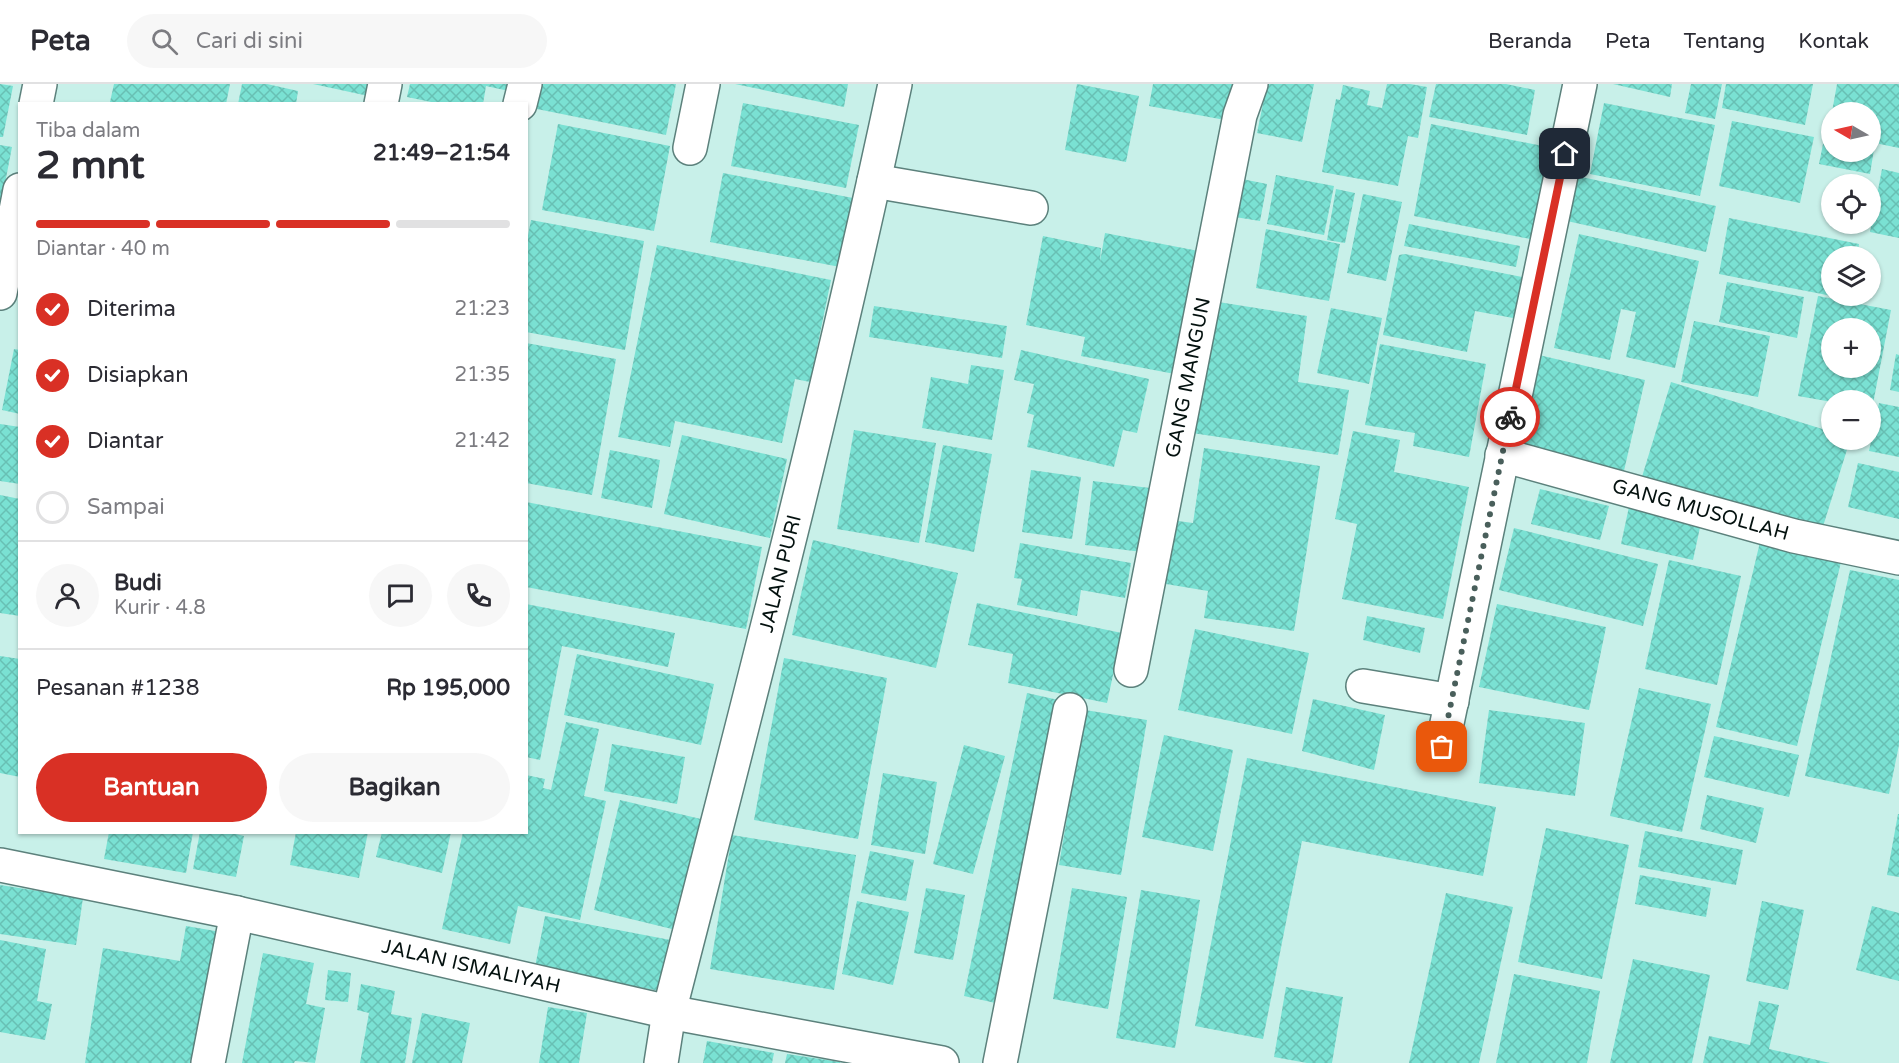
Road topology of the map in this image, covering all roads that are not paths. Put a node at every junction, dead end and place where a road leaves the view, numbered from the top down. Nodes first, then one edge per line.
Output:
1 (40, 84) edge
2 (385, 84) edge
3 (525, 84) edge
4 (703, 84) edge
5 (895, 84) edge
6 (1251, 84) edge
7 (1580, 84) edge
8 (36, 102) edge
9 (381, 102) edge
10 (520, 102) edge
11 (690, 148) dead end
12 (874, 181) junction
13 (18, 200) edge
14 (1031, 207) dead end
15 (0, 293) edge
16 (1502, 455) junction
17 (1899, 558) edge
18 (1131, 670) dead end
19 (1363, 686) dead end
20 (1452, 701) junction
21 (1070, 710) dead end
22 (1442, 747) dead end
23 (0, 865) edge
24 (237, 913) junction
25 (669, 1012) junction
26 (208, 1063) edge
27 (661, 1063) edge
28 (942, 1063) edge
29 (1000, 1063) edge

1 - 8 street
2 - 9 street
3 - 10 street
4 - 11 street
5 - 12 street, JALAN PURI
6 - 18 street, GANG MANGUN
7 - 16 street
12 - 14 street
12 - 25 street, JALAN PURI
13 - 15 street
16 - 17 street, GANG MUSOLLAH
16 - 20 street
19 - 20 street
20 - 22 street
21 - 29 street
23 - 24 street, JALAN ISMALIYAH
24 - 25 street, JALAN ISMALIYAH
24 - 26 street
25 - 27 street, JALAN PURI
25 - 28 street, JALAN ISMALIYAH

